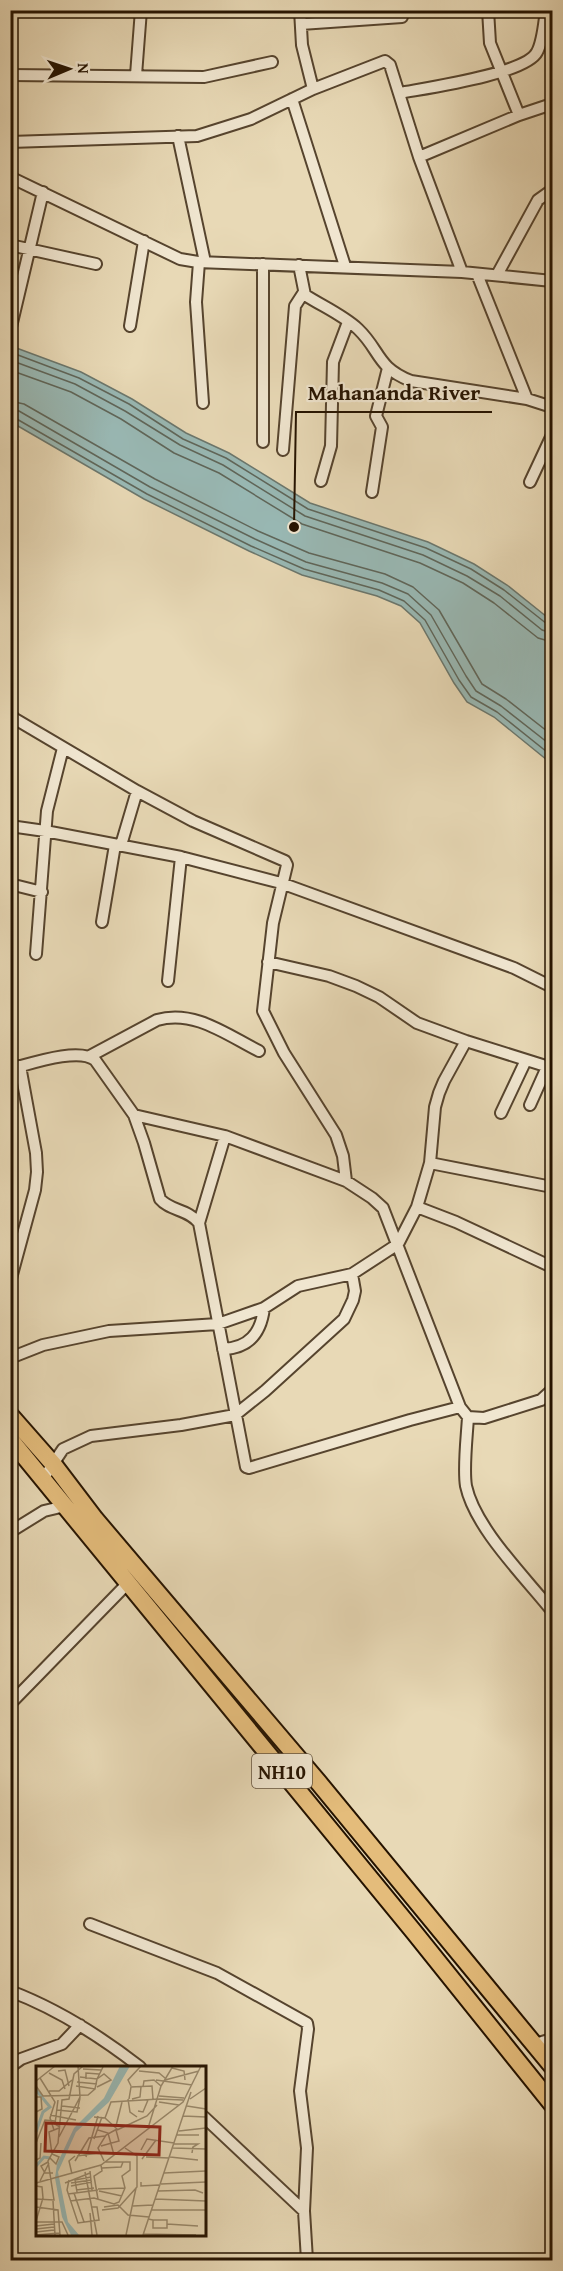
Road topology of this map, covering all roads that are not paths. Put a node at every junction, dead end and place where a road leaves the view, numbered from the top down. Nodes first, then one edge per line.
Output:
1 (141, 10) edge
2 (300, 10) edge
3 (488, 10) edge
4 (546, 10) edge
5 (402, 18) dead end
6 (301, 24) junction
7 (272, 62) dead end
8 (500, 71) junction
9 (10, 75) edge
10 (136, 75) junction
11 (313, 89) junction
12 (400, 93) junction
13 (292, 99) junction
14 (552, 104) edge
15 (519, 115) junction
16 (178, 136) junction
17 (10, 142) edge
18 (419, 157) junction
19 (10, 177) edge
20 (552, 190) edge
21 (43, 192) junction
22 (144, 241) junction
23 (10, 245) edge
24 (28, 249) junction
25 (202, 262) junction
26 (96, 264) dead end
27 (263, 264) junction
28 (299, 265) junction
29 (345, 266) junction
30 (462, 272) junction
31 (477, 274) junction
32 (497, 275) junction
33 (552, 281) edge
34 (304, 292) junction
35 (348, 322) junction
36 (130, 326) dead end
37 (11, 327) edge
38 (388, 368) junction
39 (527, 399) junction
40 (203, 403) dead end
41 (552, 407) edge
42 (552, 435) edge
43 (263, 442) dead end
44 (284, 450) dead end
45 (321, 481) dead end
46 (530, 482) dead end
47 (372, 492) dead end
48 (12, 717) edge
49 (10, 730) edge
50 (63, 748) junction
51 (137, 790) junction
52 (10, 826) edge
53 (45, 831) junction
54 (118, 845) junction
55 (181, 857) junction
56 (281, 883) junction
57 (10, 884) edge
58 (42, 892) junction
59 (102, 922) dead end
60 (36, 954) dead end
61 (268, 962) junction
62 (168, 981) dead end
63 (552, 987) edge
64 (466, 1041) junction
65 (259, 1051) dead end
66 (90, 1056) junction
67 (526, 1060) junction
68 (15, 1068) edge
69 (550, 1068) edge
70 (530, 1105) dead end
71 (501, 1113) dead end
72 (134, 1115) junction
73 (225, 1136) junction
74 (430, 1163) junction
75 (346, 1181) junction
76 (552, 1187) edge
77 (417, 1206) junction
78 (199, 1223) junction
79 (398, 1244) junction
80 (552, 1267) edge
81 (352, 1274) junction
82 (10, 1282) edge
83 (264, 1308) junction
84 (218, 1324) junction
85 (223, 1349) junction
86 (10, 1359) edge
87 (552, 1390) edge
88 (541, 1401) junction
89 (552, 1403) edge
90 (460, 1407) junction
91 (10, 1415) edge
92 (235, 1415) junction
93 (468, 1417) junction
94 (10, 1439) edge
95 (54, 1465) junction
96 (43, 1479) junction
97 (65, 1506) junction
98 (10, 1532) edge
99 (128, 1583) junction
100 (552, 1611) edge
101 (10, 1704) edge
102 (90, 1924) dead end
103 (10, 1991) edge
104 (80, 2025) junction
105 (552, 2039) edge
106 (535, 2044) junction
107 (139, 2066) edge
108 (552, 2066) edge
109 (10, 2067) edge
110 (552, 2104) edge
111 (206, 2119) edge
112 (304, 2211) junction
113 (307, 2260) edge

1 - 10 street
2 - 6 street
3 - 8 street
4 - 8 street
5 - 6 street
6 - 11 street
7 - 10 street
8 - 12 street
8 - 15 street
9 - 10 street
11 - 12 street
11 - 13 street
12 - 18 street
13 - 16 street
13 - 29 street
14 - 15 street
15 - 18 street
16 - 17 street
16 - 25 street
18 - 30 street
19 - 21 street
20 - 32 street
21 - 22 street
21 - 24 street
22 - 25 street
22 - 36 street
23 - 24 street
24 - 26 street
24 - 37 street
25 - 27 street
25 - 40 street
27 - 28 street
27 - 43 street
28 - 29 street
28 - 34 street
29 - 30 street
30 - 31 street
31 - 32 street
31 - 39 street
32 - 33 street
34 - 35 street
34 - 44 street
35 - 38 street
35 - 45 street
38 - 39 street
38 - 47 street
39 - 41 street
42 - 46 street
48 - 49 street
48 - 50 street
50 - 51 street
50 - 53 street
51 - 54 street
51 - 56 street
52 - 53 street
53 - 54 street
53 - 58 street
54 - 55 street
54 - 59 street
55 - 56 street
55 - 62 street
56 - 61 street
56 - 63 street
57 - 58 street
58 - 60 street
61 - 64 street
61 - 75 street
64 - 67 street
64 - 74 street
65 - 66 street
66 - 68 street
66 - 72 street
67 - 69 street
67 - 71 street
68 - 82 street
69 - 70 street
72 - 73 street
72 - 78 street
73 - 75 street
73 - 78 street
74 - 76 street
74 - 77 street
75 - 79 street
77 - 79 street
77 - 80 street
78 - 84 street
79 - 81 street
79 - 90 street
81 - 83 street
81 - 92 street
83 - 84 street
83 - 85 street
84 - 85 street
84 - 86 street
85 - 92 street
87 - 88 street
88 - 89 street
88 - 93 street
90 - 92 street
90 - 93 street
91 - 95 highway
92 - 95 street
93 - 100 street
94 - 96 highway, NH10
95 - 96 street
95 - 106 highway
96 - 97 highway, NH10
97 - 98 street
97 - 99 highway, NH10
99 - 101 street
99 - 110 highway, NH10
102 - 112 street
103 - 104 street
104 - 107 street
104 - 109 street
105 - 106 street
106 - 108 highway
111 - 112 street
112 - 113 street

